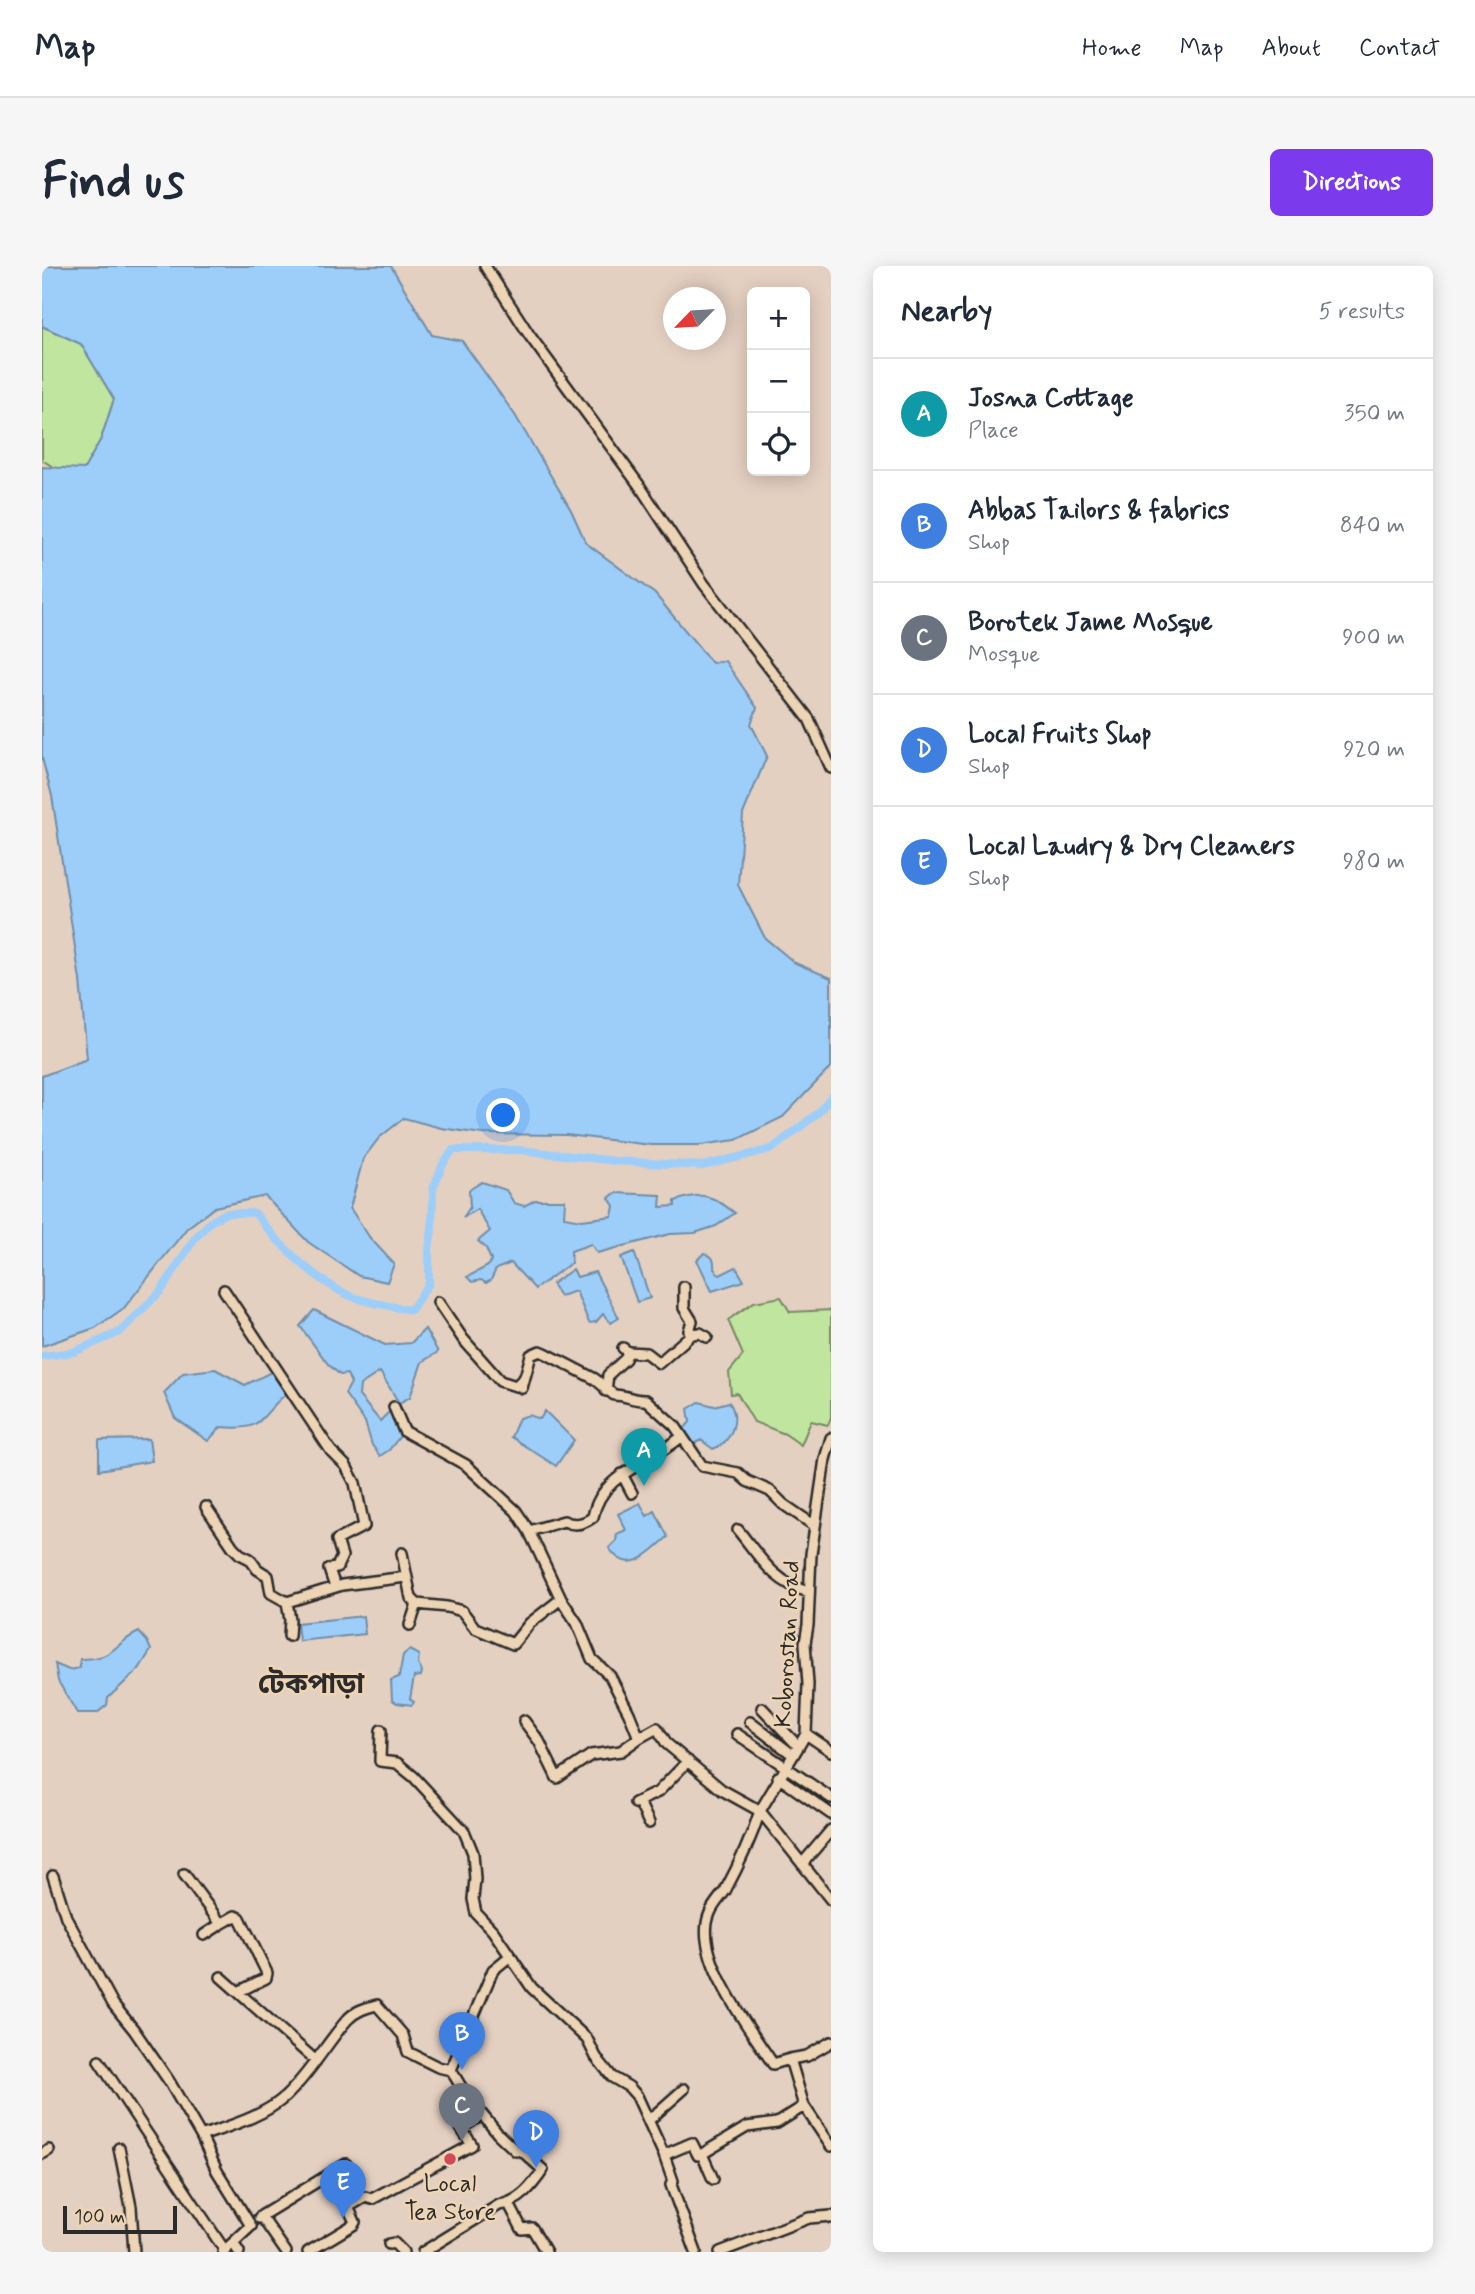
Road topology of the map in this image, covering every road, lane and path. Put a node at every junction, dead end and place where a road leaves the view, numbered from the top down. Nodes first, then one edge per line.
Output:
1 (485, 266) edge
2 (831, 768) edge
3 (684, 1287) dead end
4 (224, 1290) dead end
5 (438, 1302) dead end
6 (692, 1334) junction
7 (707, 1338) dead end
8 (525, 1377) junction
9 (522, 1388) dead end
10 (606, 1391) junction
11 (394, 1407) dead end
12 (682, 1436) junction
13 (831, 1438) edge
14 (828, 1459) edge
15 (622, 1474) junction
16 (632, 1493) dead end
17 (206, 1507) dead end
18 (815, 1526) junction
19 (738, 1530) dead end
20 (529, 1531) junction
21 (402, 1553) dead end
22 (406, 1577) junction
23 (335, 1587) junction
24 (809, 1592) junction
25 (562, 1599) junction
26 (287, 1602) junction
27 (417, 1604) junction
28 (410, 1625) dead end
29 (289, 1636) dead end
30 (762, 1708) dead end
31 (524, 1721) dead end
32 (750, 1722) dead end
33 (381, 1730) dead end
34 (737, 1734) dead end
35 (806, 1734) junction
36 (639, 1738) junction
37 (798, 1746) junction
38 (831, 1751) edge
39 (793, 1755) junction
40 (688, 1761) junction
41 (785, 1766) junction
42 (778, 1777) junction
43 (831, 1798) edge
44 (760, 1811) junction
45 (831, 1814) edge
46 (649, 1823) dead end
47 (831, 1830) edge
48 (802, 1864) junction
49 (184, 1874) dead end
50 (53, 1875) dead end
51 (830, 1896) edge
52 (221, 1924) junction
53 (204, 1935) dead end
54 (509, 1957) junction
55 (221, 1977) dead end
56 (238, 1992) junction
57 (831, 2042) edge
58 (790, 2059) junction
59 (99, 2061) dead end
60 (316, 2061) junction
61 (451, 2070) junction
62 (684, 2089) dead end
63 (804, 2106) junction
64 (482, 2115) junction
65 (649, 2120) junction
66 (201, 2136) junction
67 (831, 2146) edge
68 (119, 2148) dead end
69 (702, 2154) junction
70 (664, 2155) junction
71 (346, 2164) dead end
72 (713, 2179) dead end
73 (509, 2204) junction
74 (261, 2216) junction
75 (831, 2217) edge
76 (251, 2226) junction
77 (233, 2243) junction
78 (389, 2244) dead end
79 (224, 2251) edge
80 (134, 2252) edge
81 (239, 2252) edge
82 (286, 2252) edge
83 (308, 2252) edge
84 (403, 2252) edge
85 (423, 2252) edge
86 (546, 2252) edge
87 (696, 2252) edge
88 (720, 2252) edge

1 - 2 street
3 - 6 street
4 - 23 street
5 - 8 street
6 - 7 street
6 - 10 street
8 - 9 street
8 - 10 street
10 - 12 street
11 - 20 street
12 - 15 street
12 - 18 street
13 - 14 street, Koborostan Road
14 - 18 street, Koborostan Road
15 - 16 street
15 - 20 street
17 - 26 street
18 - 24 street, Koborostan Road
19 - 24 street
20 - 25 street
21 - 22 street
22 - 23 street
22 - 27 street
23 - 26 street
24 - 35 street, Koborostan Road
25 - 27 street
25 - 36 street
26 - 29 street
27 - 28 street
30 - 37 street
31 - 36 street
32 - 39 street
33 - 54 street
34 - 41 street
35 - 37 street, Koborostan Road
35 - 38 street
36 - 40 street
37 - 39 street, Koborostan Road
39 - 41 street, Koborostan Road
40 - 44 street
40 - 46 street
41 - 42 street, Koborostan Road
41 - 43 street
42 - 44 street, Koborostan Road
42 - 45 street
44 - 48 street
44 - 58 street, Koborostan Road
47 - 48 street
48 - 51 street
49 - 52 street
50 - 66 street
52 - 53 street
52 - 56 street
54 - 61 street
54 - 65 street
55 - 56 street
56 - 60 street
57 - 58 street
58 - 63 street
59 - 79 street
60 - 61 street
60 - 66 street
61 - 64 street
62 - 65 street
63 - 67 street
63 - 69 street
64 - 73 street
64 - 83 street
65 - 70 street
66 - 76 street
68 - 80 street
69 - 70 street
69 - 72 street
70 - 87 street
71 - 74 street
73 - 85 street
73 - 86 street
74 - 76 street
74 - 82 street
75 - 88 street
76 - 77 street
77 - 79 street
77 - 81 street
78 - 84 street

